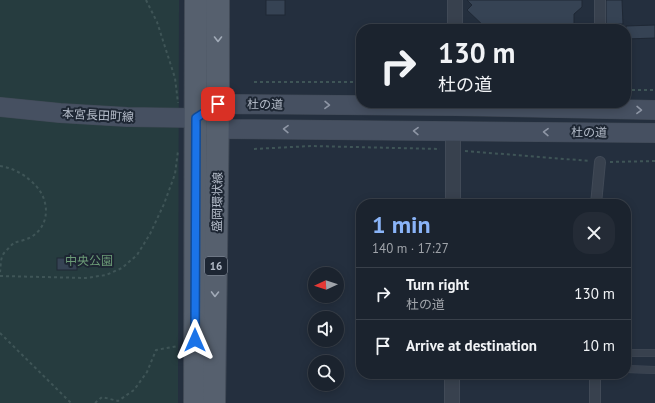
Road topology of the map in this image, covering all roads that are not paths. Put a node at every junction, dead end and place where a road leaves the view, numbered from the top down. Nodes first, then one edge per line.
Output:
1 (196, 0) edge
2 (218, 0) edge
3 (455, 0) edge
4 (600, 0) edge
5 (455, 24) edge
6 (600, 24) edge
7 (218, 104) junction
8 (356, 104) edge
9 (0, 108) edge
10 (588, 108) edge
11 (655, 110) edge
12 (188, 118) junction
13 (217, 128) junction
14 (453, 131) junction
15 (655, 133) edge
16 (600, 162) dead end
17 (453, 199) edge
18 (596, 199) edge
19 (631, 353) edge
20 (655, 353) edge
21 (631, 369) edge
22 (655, 370) edge
23 (452, 379) edge
24 (595, 379) edge
25 (195, 403) edge
26 (214, 403) edge
27 (452, 403) edge
28 (595, 403) edge

1 - 12 main road, 盛岡環状線 / 16
2 -> 7 main road, 盛岡環状線 / 16
3 - 5 street
4 - 6 street
7 -> 8 main road, 杜の道
7 - 12 main road
7 - 13 main road, 盛岡環状線 / 16
9 - 12 main road, 本宮長田町線
10 -> 11 main road, 杜の道
12 - 13 main road, 杜の道
12 - 25 main road, 盛岡環状線 / 16
14 -> 13 main road, 杜の道
13 -> 26 main road, 盛岡環状線 / 16
15 -> 14 main road, 杜の道
14 - 17 street
16 - 18 street
19 - 20 lane
21 - 22 lane
23 - 27 street
24 - 28 street

